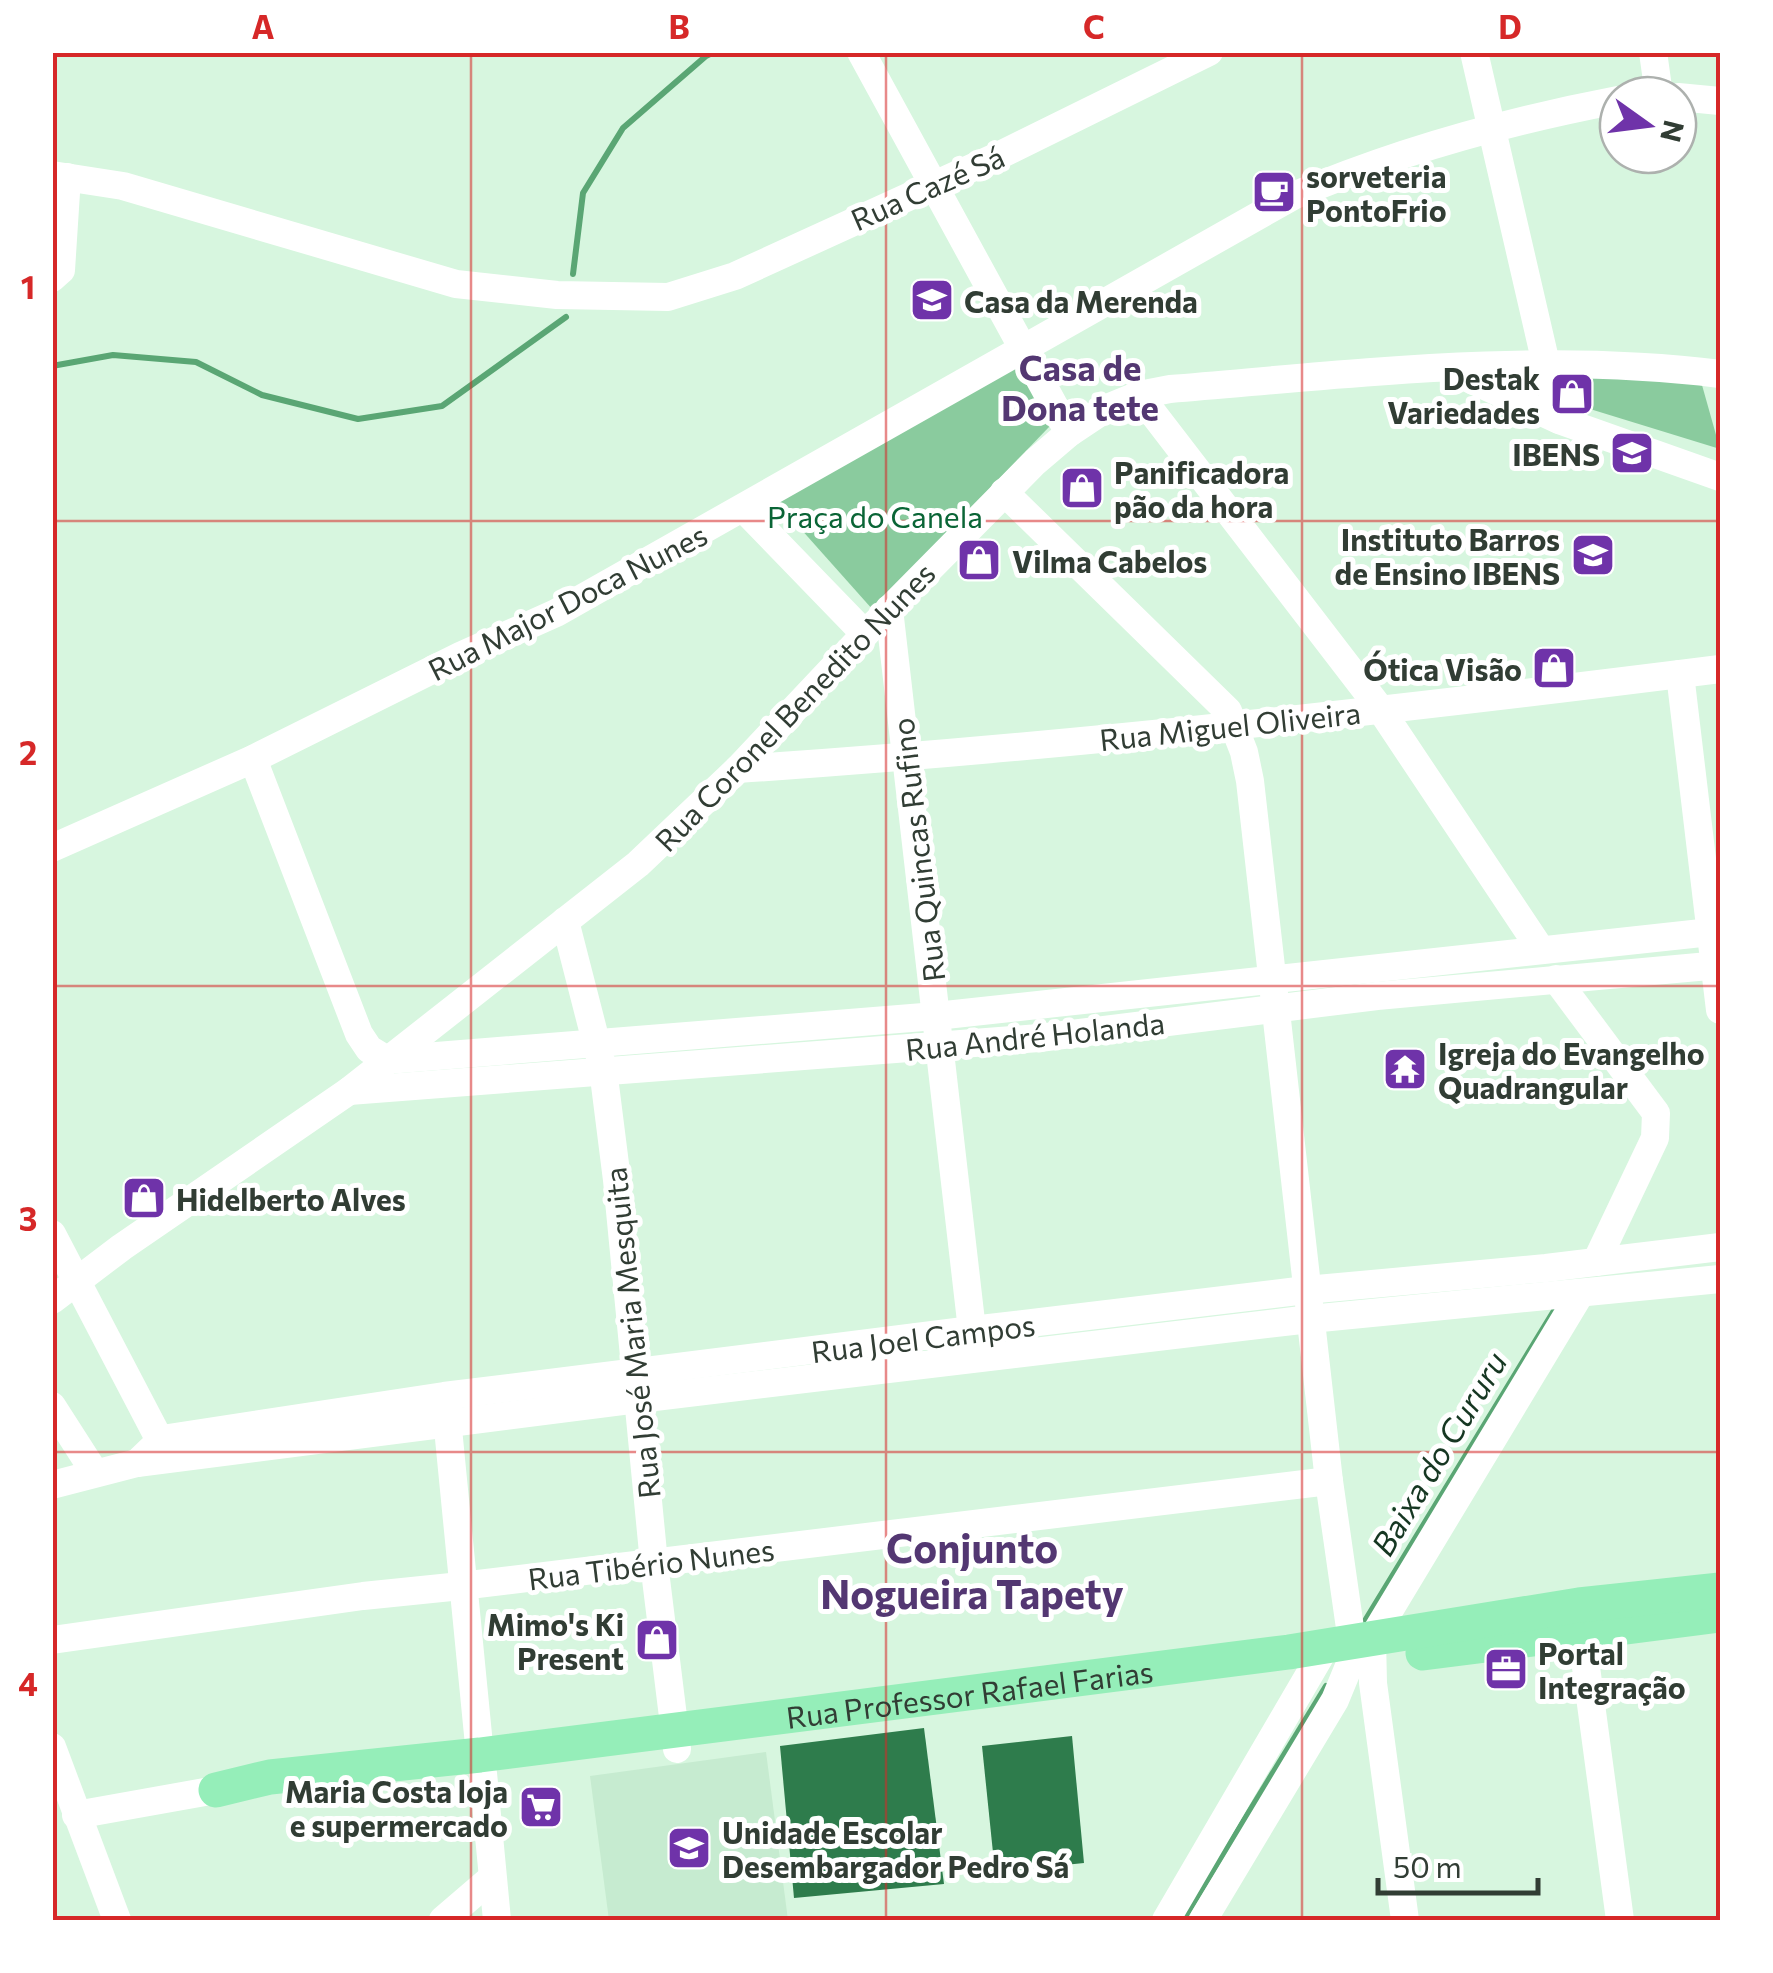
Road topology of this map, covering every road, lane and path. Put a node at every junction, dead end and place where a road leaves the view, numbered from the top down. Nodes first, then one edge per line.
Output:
1 (1208, 52) edge
2 (1474, 52) edge
3 (862, 54) edge
4 (1598, 105) edge
5 (1494, 130) junction
6 (60, 176) edge
7 (934, 184) junction
8 (52, 278) edge
9 (1022, 348) junction
10 (1548, 363) junction
11 (1445, 368) junction
12 (1720, 374) edge
13 (1139, 395) junction
14 (1559, 420) junction
15 (1069, 433) junction
16 (1720, 477) edge
17 (1004, 492) junction
18 (744, 508) junction
19 (890, 609) junction
20 (865, 634) junction
21 (1720, 669) edge
22 (1680, 674) junction
23 (1381, 710) junction
24 (1235, 726) junction
25 (906, 758) junction
26 (253, 759) junction
27 (738, 769) junction
28 (52, 848) edge
29 (565, 921) junction
30 (1715, 932) edge
31 (1541, 950) junction
32 (1718, 965) edge
33 (1556, 978) junction
34 (1272, 995) junction
35 (1720, 1010) edge
36 (936, 1016) junction
37 (940, 1046) junction
38 (601, 1057) junction
39 (387, 1060) junction
40 (349, 1092) junction
41 (52, 1234) edge
42 (1720, 1247) edge
43 (1596, 1262) junction
44 (1546, 1268) junction
45 (1720, 1279) edge
46 (77, 1283) junction
47 (1306, 1290) junction
48 (1580, 1294) junction
49 (1542, 1298) junction
50 (52, 1300) edge
51 (1310, 1319) junction
52 (972, 1330) junction
53 (637, 1386) junction
54 (52, 1406) edge
55 (446, 1410) junction
56 (165, 1449) junction
57 (95, 1473) junction
58 (1329, 1481) junction
59 (52, 1485) edge
60 (654, 1563) junction
61 (461, 1586) junction
62 (1720, 1590) edge
63 (1720, 1616) edge
64 (1580, 1618) junction
65 (52, 1640) edge
66 (1348, 1654) junction
67 (676, 1740) junction
68 (52, 1746) edge
69 (482, 1764) junction
70 (216, 1790) joint
71 (76, 1815) junction
72 (492, 1878) junction
73 (117, 1920) edge
74 (443, 1920) edge
75 (497, 1920) edge
76 (1166, 1920) edge
77 (1203, 1920) edge
78 (1405, 1920) edge
79 (1620, 1920) edge

1 - 7 street, Rua Cazé Sá
2 - 5 street
3 - 7 street
4 - 5 street, Rua Major Doca Nunes
5 - 9 street, Rua Major Doca Nunes
5 - 10 street
6 - 7 street, Rua Cazé Sá
6 - 8 street
7 - 9 street
9 - 15 street
9 - 18 street, Rua Major Doca Nunes
10 - 11 street
10 - 12 street
10 - 14 street
11 - 13 street, Rua Coronel Benedito Nunes
11 - 14 street, Rua Coronel Benedito Nunes
13 - 15 street, Rua Coronel Benedito Nunes
13 - 23 street
14 - 16 street, Rua Coronel Benedito Nunes
15 - 17 street, Rua Coronel Benedito Nunes
17 - 19 street, Rua Coronel Benedito Nunes
17 - 24 street
18 - 20 street
18 - 26 street, Rua Major Doca Nunes
19 - 20 street, Rua Coronel Benedito Nunes
19 - 25 street, Rua Quincas Rufino
20 - 27 street, Rua Coronel Benedito Nunes
21 - 22 street, Rua Miguel Oliveira
22 - 23 street, Rua Miguel Oliveira
22 - 30 street
23 - 24 street, Rua Miguel Oliveira
23 - 31 street
24 - 25 street, Rua Miguel Oliveira
24 - 34 street
25 - 27 street, Rua Miguel Oliveira
25 - 36 street, Rua Quincas Rufino
26 - 28 street, Rua Major Doca Nunes
26 - 39 street
27 - 29 street, Rua Coronel Benedito Nunes
29 - 38 street, Rua José Maria Mesquita
29 - 39 street, Rua Coronel Benedito Nunes
30 - 31 street, Rua André Holanda
30 - 32 street
31 - 34 street, Rua André Holanda
32 - 33 street, Rua André Holanda
32 - 35 street
33 - 34 street, Rua André Holanda
33 - 43 street
34 - 36 street, Rua André Holanda
34 - 37 street, Rua André Holanda
34 - 47 street
36 - 37 street, Rua Quincas Rufino
36 - 38 street, Rua André Holanda
37 - 38 street, Rua André Holanda
37 - 52 street, Rua Quincas Rufino
38 - 39 street, Rua André Holanda
38 - 40 street, Rua André Holanda
38 - 53 street, Rua José Maria Mesquita
39 - 40 street, Rua Coronel Benedito Nunes
40 - 46 street, Rua Coronel Benedito Nunes
41 - 46 street
42 - 43 street, Rua Joel Campos
43 - 44 street, Rua Joel Campos
44 - 47 street, Rua Joel Campos
44 - 49 street
45 - 48 street, Rua Joel Campos
46 - 50 street, Rua Coronel Benedito Nunes
46 - 56 street
47 - 51 street
47 - 52 street, Rua Joel Campos
48 - 49 street, Rua Joel Campos
48 - 66 street
49 - 51 street, Rua Joel Campos
51 - 53 street, Rua Joel Campos
51 - 58 street
52 - 53 street, Rua Joel Campos
53 - 55 street, Rua Joel Campos
53 - 60 street, Rua José Maria Mesquita
54 - 57 street
55 - 56 street, Rua Joel Campos
55 - 61 street
56 - 57 street
57 - 59 street
58 - 60 street, Rua Tibério Nunes
58 - 66 street
60 - 61 street, Rua Tibério Nunes
60 - 67 street, Rua José Maria Mesquita
61 - 65 street, Rua Tibério Nunes
61 - 69 street
62 - 64 main road, Rua Professor Rafael Farias
63 - 64 main road, Rua Professor Rafael Farias
64 - 66 main road, Rua Professor Rafael Farias
64 - 79 street
66 - 67 main road, Rua Professor Rafael Farias
66 - 76 street
66 - 77 street
66 - 78 street
67 - 69 main road, Rua Professor Rafael Farias
68 - 71 street
69 - 70 main road, Rua Professor Rafael Farias
69 - 72 street
70 - 71 street, Rua Professor Rafael Farias
71 - 73 street
72 - 74 street
72 - 75 street

